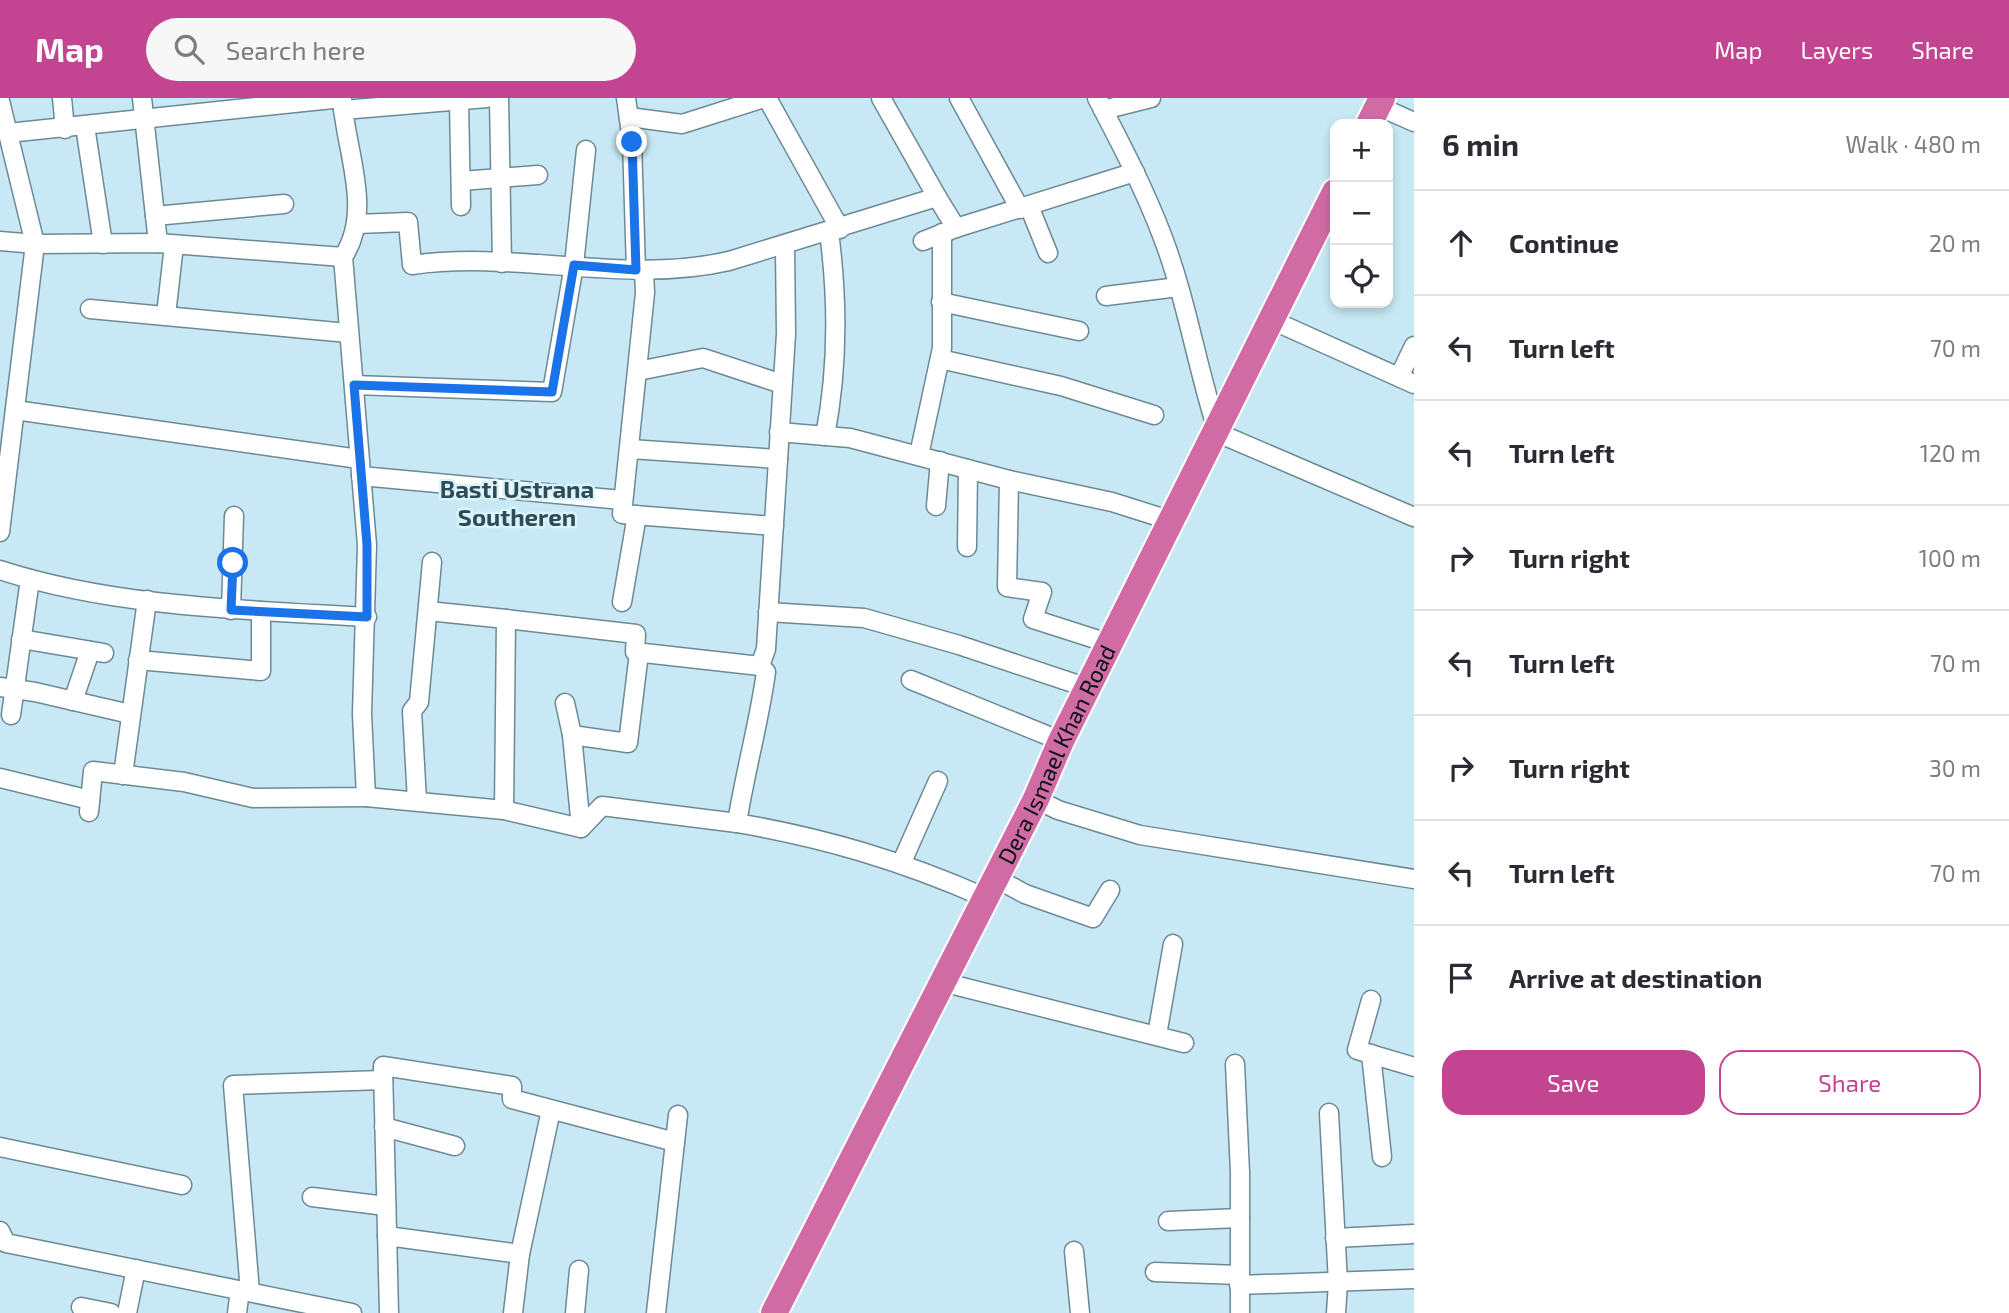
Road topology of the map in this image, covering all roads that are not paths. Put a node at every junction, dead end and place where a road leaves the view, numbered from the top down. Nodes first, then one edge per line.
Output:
1 (62, 98) edge
2 (142, 98) edge
3 (487, 98) edge
4 (499, 98) edge
5 (626, 98) edge
6 (766, 98) edge
7 (881, 98) edge
8 (959, 98) edge
9 (1151, 98) edge
10 (458, 101) junction
11 (0, 102) edge
12 (343, 102) edge
13 (1100, 104) edge
14 (1383, 110) edge
15 (629, 117) junction
16 (144, 119) junction
17 (1414, 122) edge
18 (85, 126) junction
19 (65, 129) junction
20 (8, 133) junction
21 (586, 150) dead end
22 (1135, 172) junction
23 (538, 175) dead end
24 (9, 176) edge
25 (500, 178) junction
26 (461, 181) junction
27 (937, 197) junction
28 (1330, 203) edge
29 (284, 204) dead end
30 (461, 206) dead end
31 (1024, 207) junction
32 (155, 216) junction
33 (357, 224) junction
34 (835, 231) junction
35 (949, 231) junction
36 (1330, 231) edge
37 (0, 241) edge
38 (923, 241) dead end
39 (35, 244) junction
40 (103, 244) junction
41 (166, 244) junction
42 (785, 246) junction
43 (1048, 253) dead end
44 (342, 257) junction
45 (502, 263) junction
46 (574, 265) junction
47 (640, 270) junction
48 (1178, 287) junction
49 (1106, 296) dead end
50 (941, 302) junction
51 (90, 309) dead end
52 (166, 315) junction
53 (1285, 326) junction
54 (1079, 331) dead end
55 (348, 333) junction
56 (1414, 346) edge
57 (940, 359) junction
58 (638, 371) junction
59 (1406, 381) edge
60 (782, 384) junction
61 (354, 385) junction
62 (15, 410) junction
63 (1154, 415) dead end
64 (779, 432) junction
65 (1223, 435) junction
66 (825, 436) junction
67 (630, 449) junction
68 (919, 455) junction
69 (778, 459) junction
70 (940, 461) junction
71 (360, 467) junction
72 (968, 469) junction
73 (1009, 480) junction
74 (622, 500) junction
75 (936, 506) dead end
76 (637, 515) junction
77 (234, 516) dead end
78 (1414, 517) edge
79 (1172, 521) junction
80 (774, 526) junction
81 (0, 532) edge
82 (967, 547) dead end
83 (432, 562) dead end
84 (0, 570) edge
85 (30, 579) junction
86 (147, 600) junction
87 (622, 602) dead end
88 (231, 610) junction
89 (261, 611) junction
90 (428, 611) junction
91 (768, 612) junction
92 (367, 617) junction
93 (506, 619) junction
94 (21, 639) junction
95 (1111, 644) junction
96 (639, 653) junction
97 (138, 660) junction
98 (760, 666) junction
99 (911, 680) dead end
100 (7, 688) edge
101 (1088, 688) junction
102 (73, 701) junction
103 (565, 703) dead end
104 (130, 714) junction
105 (11, 715) dead end
106 (572, 736) junction
107 (1061, 741) junction
108 (123, 775) junction
109 (0, 778) edge
110 (938, 780) dead end
111 (366, 797) junction
112 (417, 801) junction
113 (1042, 802) junction
114 (504, 810) junction
115 (737, 823) junction
116 (581, 828) junction
117 (901, 864) junction
118 (1414, 879) edge
119 (994, 890) junction
120 (1110, 890) dead end
121 (1173, 944) dead end
122 (954, 985) junction
123 (1371, 1000) dead end
124 (1157, 1034) junction
125 (1184, 1043) dead end
126 (1371, 1054) junction
127 (1235, 1064) dead end
128 (1414, 1067) edge
129 (383, 1068) junction
130 (551, 1110) junction
131 (1329, 1113) dead end
132 (678, 1115) dead end
133 (384, 1127) junction
134 (675, 1142) junction
135 (456, 1146) dead end
136 (0, 1147) edge
137 (1382, 1157) dead end
138 (183, 1185) dead end
139 (312, 1198) dead end
140 (386, 1206) junction
141 (1240, 1218) junction
142 (1168, 1221) dead end
143 (1414, 1234) edge
144 (0, 1235) edge
145 (387, 1236) junction
146 (1335, 1238) junction
147 (1073, 1251) dead end
148 (520, 1254) junction
149 (135, 1269) junction
150 (579, 1270) dead end
151 (1155, 1272) dead end
152 (1414, 1279) edge
153 (1239, 1280) junction
154 (1338, 1283) junction
155 (245, 1291) junction
156 (81, 1307) dead end
157 (111, 1313) edge
158 (127, 1313) edge
159 (237, 1313) edge
160 (352, 1313) edge
161 (389, 1313) edge
162 (513, 1313) edge
163 (575, 1313) edge
164 (656, 1313) edge
165 (774, 1313) edge
166 (788, 1313) edge
167 (1080, 1313) edge
168 (1240, 1313) edge
169 (1336, 1313) edge

1 - 19 street
2 - 16 street
3 - 10 street
4 - 25 street
5 - 15 street
6 - 15 street
6 - 34 street
7 - 27 street
8 - 31 street
9 - 13 street
10 - 12 street
10 - 26 street
11 - 20 street
12 - 16 street
12 - 33 street
13 - 22 street
14 - 17 street
15 - 47 street
16 - 18 street
16 - 32 street
18 - 19 street
18 - 40 street
19 - 20 street
20 - 24 street
21 - 46 street
22 - 31 street
22 - 48 street
23 - 25 street
24 - 39 street
25 - 26 street
25 - 45 street
26 - 30 street
27 - 34 street
27 - 35 street
28 - 65 highway, Dera Ismael Khan Road
29 - 32 street
31 - 35 street
31 - 43 street
32 - 41 street
33 - 44 street
33 - 45 street
34 - 42 street
34 - 66 street
35 - 38 street
35 - 50 street
36 - 53 highway, Dera Ismael Khan Road
37 - 39 street
39 - 40 street
39 - 62 street
40 - 41 street
41 - 44 street
41 - 52 street
42 - 47 street
42 - 60 street
44 - 55 street
45 - 46 street
46 - 47 street
46 - 61 street
47 - 58 street
48 - 49 street
48 - 65 street
50 - 54 street
50 - 57 street
51 - 52 street
52 - 55 street
53 - 59 street
53 - 65 highway, Dera Ismael Khan Road
55 - 61 street
56 - 59 street
57 - 63 street
57 - 68 street
58 - 60 street
58 - 67 street
60 - 64 street
61 - 71 street
62 - 71 street
62 - 81 street
64 - 66 street
64 - 69 street
65 - 78 street
65 - 79 highway, Dera Ismael Khan Road
65 - 113 highway, Dera Ismael Khan Road
66 - 68 street
67 - 69 street
67 - 74 street
68 - 70 street
69 - 80 street
70 - 72 street
70 - 75 street
71 - 74 street
71 - 92 street
72 - 73 street
72 - 82 street
73 - 79 street
73 - 95 street
74 - 76 street
76 - 80 street
76 - 87 street
77 - 88 street
79 - 95 highway, Dera Ismael Khan Road
80 - 91 street
83 - 90 street
84 - 85 street
85 - 86 street
85 - 94 street
86 - 88 street
86 - 97 street
88 - 89 street
89 - 92 street
89 - 97 street
90 - 93 street
90 - 112 street
91 - 98 street
91 - 101 street
92 - 111 street
93 - 96 street
93 - 114 street
94 - 100 street
94 - 102 street
95 - 101 highway, Dera Ismael Khan Road
96 - 98 street
96 - 106 street
97 - 104 street
98 - 115 street
99 - 107 street
100 - 102 street
100 - 105 street
101 - 107 highway, Dera Ismael Khan Road
102 - 104 street
103 - 106 street
104 - 108 street
106 - 116 street
107 - 113 highway, Dera Ismael Khan Road
108 - 109 street
108 - 111 street
110 - 117 street
111 - 112 street
112 - 114 street
113 - 118 street
113 - 119 highway, Dera Ismael Khan Road
114 - 116 street
115 - 116 street
115 - 117 street
117 - 119 street
119 - 120 street
119 - 122 highway, Dera Ismael Khan Road
119 - 165 highway, Dera Ismael Khan Road
121 - 124 street
122 - 124 street
122 - 166 highway, Dera Ismael Khan Road
123 - 126 street
124 - 125 street
126 - 128 street
126 - 137 street
127 - 141 street
129 - 130 street
129 - 133 street
129 - 155 street
130 - 134 street
130 - 148 street
131 - 146 street
132 - 134 street
133 - 135 street
133 - 140 street
134 - 164 street
136 - 138 street
139 - 140 street
140 - 145 street
141 - 142 street
141 - 153 street
143 - 146 street
144 - 149 street
145 - 148 street
145 - 161 street
146 - 154 street
147 - 167 street
148 - 162 street
149 - 155 street
149 - 158 street
150 - 163 street
151 - 153 street
152 - 154 street
153 - 154 street
153 - 168 street
154 - 169 street
155 - 159 street
155 - 160 street
156 - 157 street

